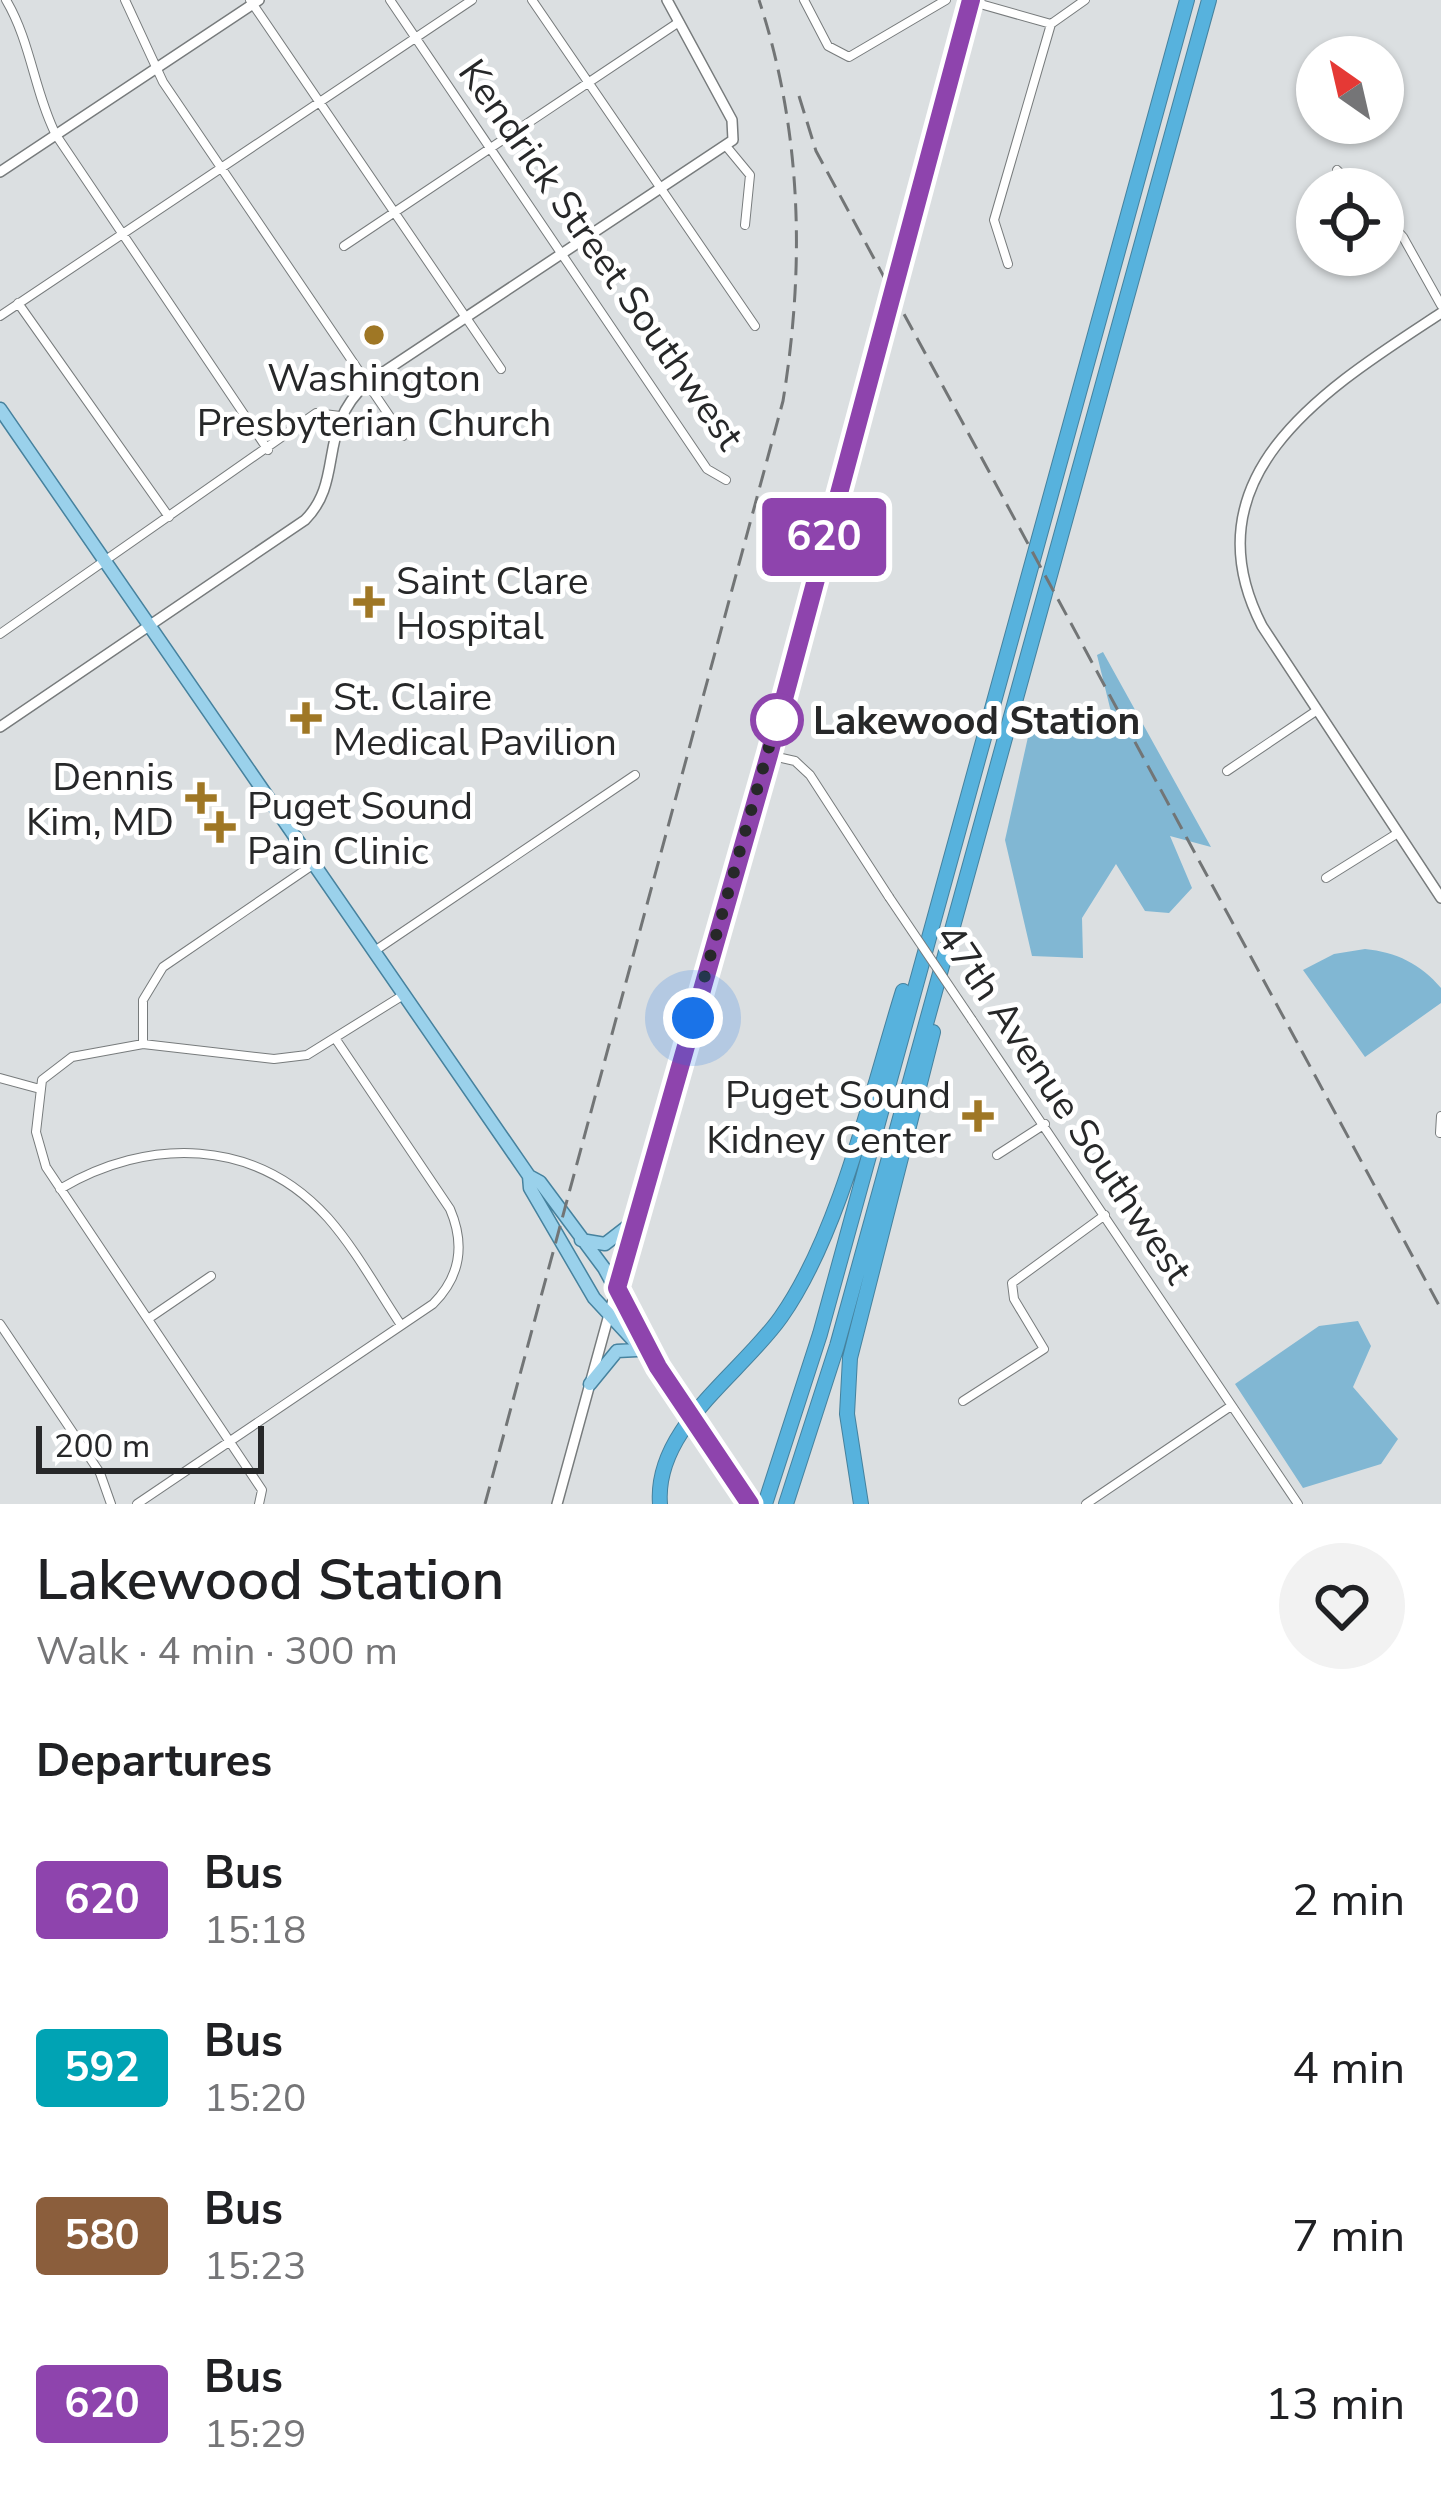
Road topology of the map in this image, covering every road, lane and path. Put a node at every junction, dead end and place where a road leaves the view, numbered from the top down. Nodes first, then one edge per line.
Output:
1 (7, 0) edge
2 (125, 0) edge
3 (390, 0) edge
4 (472, 0) edge
5 (532, 0) edge
6 (667, 0) edge
7 (804, 0) edge
8 (946, 0) edge
9 (969, 0) edge
10 (1085, 0) edge
11 (1187, 0) edge
12 (1208, 0) edge
13 (254, 1) edge
14 (679, 22) junction
15 (1051, 24) junction
16 (416, 38) junction
17 (155, 69) junction
18 (587, 83) junction
19 (318, 103) junction
20 (56, 135) junction
21 (726, 146) junction
22 (489, 149) junction
23 (220, 169) junction
24 (0, 172) edge
25 (660, 187) junction
26 (393, 213) junction
27 (745, 225) dead end
28 (123, 234) junction
29 (1404, 239) edge
30 (344, 246) dead end
31 (560, 253) junction
32 (1008, 264) dead end
33 (18, 303) junction
34 (1441, 309) edge
35 (0, 316) edge
36 (464, 317) junction
37 (754, 326) dead end
38 (501, 369) dead end
39 (367, 383) junction
40 (0, 409) edge
41 (340, 416) junction
42 (403, 436) dead end
43 (268, 450) junction
44 (726, 480) dead end
45 (169, 518) junction
46 (106, 560) junction
47 (151, 623) junction
48 (0, 634) edge
49 (1316, 711) junction
50 (0, 727) edge
51 (769, 755) junction
52 (1227, 771) dead end
53 (634, 775) dead end
54 (1398, 832) junction
55 (316, 863) junction
56 (1326, 878) dead end
57 (1441, 898) edge
58 (933, 914) junction
59 (951, 933) junction
60 (376, 950) junction
61 (405, 994) junction
62 (337, 1041) junction
63 (143, 1044) junction
64 (0, 1078) edge
65 (40, 1089) junction
66 (1441, 1116) edge
67 (1045, 1124) junction
68 (1440, 1133) edge
69 (997, 1155) dead end
70 (529, 1176) junction
71 (60, 1189) junction
72 (1105, 1215) junction
73 (636, 1220) junction
74 (581, 1240) junction
75 (211, 1276) dead end
76 (617, 1288) junction
77 (608, 1315) junction
78 (148, 1319) junction
79 (0, 1324) edge
80 (401, 1325) junction
81 (645, 1350) junction
82 (590, 1384) junction
83 (963, 1401) dead end
84 (1231, 1406) junction
85 (694, 1419) junction
86 (230, 1442) junction
87 (261, 1502) edge
88 (111, 1504) edge
89 (137, 1504) edge
90 (557, 1504) edge
91 (660, 1504) edge
92 (750, 1504) edge
93 (765, 1504) edge
94 (786, 1504) edge
95 (861, 1504) edge
96 (1086, 1504) edge
97 (1298, 1504) edge

1 - 20 street
2 - 17 street
3 - 16 street, Kendrick Street Southwest
4 - 16 street
5 - 18 street
6 - 14 street
7 - 8 street
9 - 15 street
9 - 51 main road
10 - 15 street
11 - 58 highway
12 - 59 highway
13 - 17 street
13 - 19 street
14 - 18 street
14 - 21 street
15 - 32 street
16 - 19 street
16 - 22 street, Kendrick Street Southwest
17 - 20 street
17 - 23 street
18 - 22 street
18 - 25 street
19 - 23 street
19 - 26 street
20 - 24 street
20 - 28 street
21 - 25 street
21 - 27 street
22 - 26 street
22 - 31 street, Kendrick Street Southwest
23 - 28 street
23 - 39 street
25 - 31 street
25 - 37 street
26 - 30 street
26 - 36 street
28 - 33 street
28 - 43 street
29 - 34 street
31 - 36 street
31 - 44 street, Kendrick Street Southwest
33 - 35 street
33 - 45 street
34 - 49 street
36 - 38 street
36 - 39 street
39 - 41 street
39 - 42 street
40 - 46 main road
41 - 43 street
41 - 47 street
43 - 45 street
45 - 46 street
46 - 47 main road
46 - 48 street
47 - 50 street
47 - 55 main road
49 - 52 street
49 - 54 street
51 - 67 street, 47th Avenue Southwest, bridge
51 - 73 main road
53 - 60 street
54 - 56 street
54 - 57 street
55 - 60 main road
55 - 63 street
58 - 85 highway
58 - 93 highway
59 - 94 highway
59 - 95 highway
60 - 61 main road
61 - 62 street
61 - 70 main road
62 - 63 street
62 - 80 street
63 - 65 street
64 - 65 street
65 - 71 street
66 - 68 street
67 - 69 street
67 - 72 street, 47th Avenue Southwest
70 - 74 main road
70 - 77 main road
71 - 78 street
71 - 80 street
72 - 83 street
72 - 84 street, 47th Avenue Southwest
73 - 74 main road
73 - 76 main road
74 - 76 main road
75 - 78 street
76 - 77 street
76 - 81 main road
77 - 81 main road
77 - 82 street
78 - 86 street
79 - 88 street
80 - 86 street
81 - 82 main road
81 - 85 main road
82 - 90 street
84 - 96 street
84 - 97 street, 47th Avenue Southwest
85 - 91 highway
85 - 92 main road
86 - 87 street
86 - 89 street

